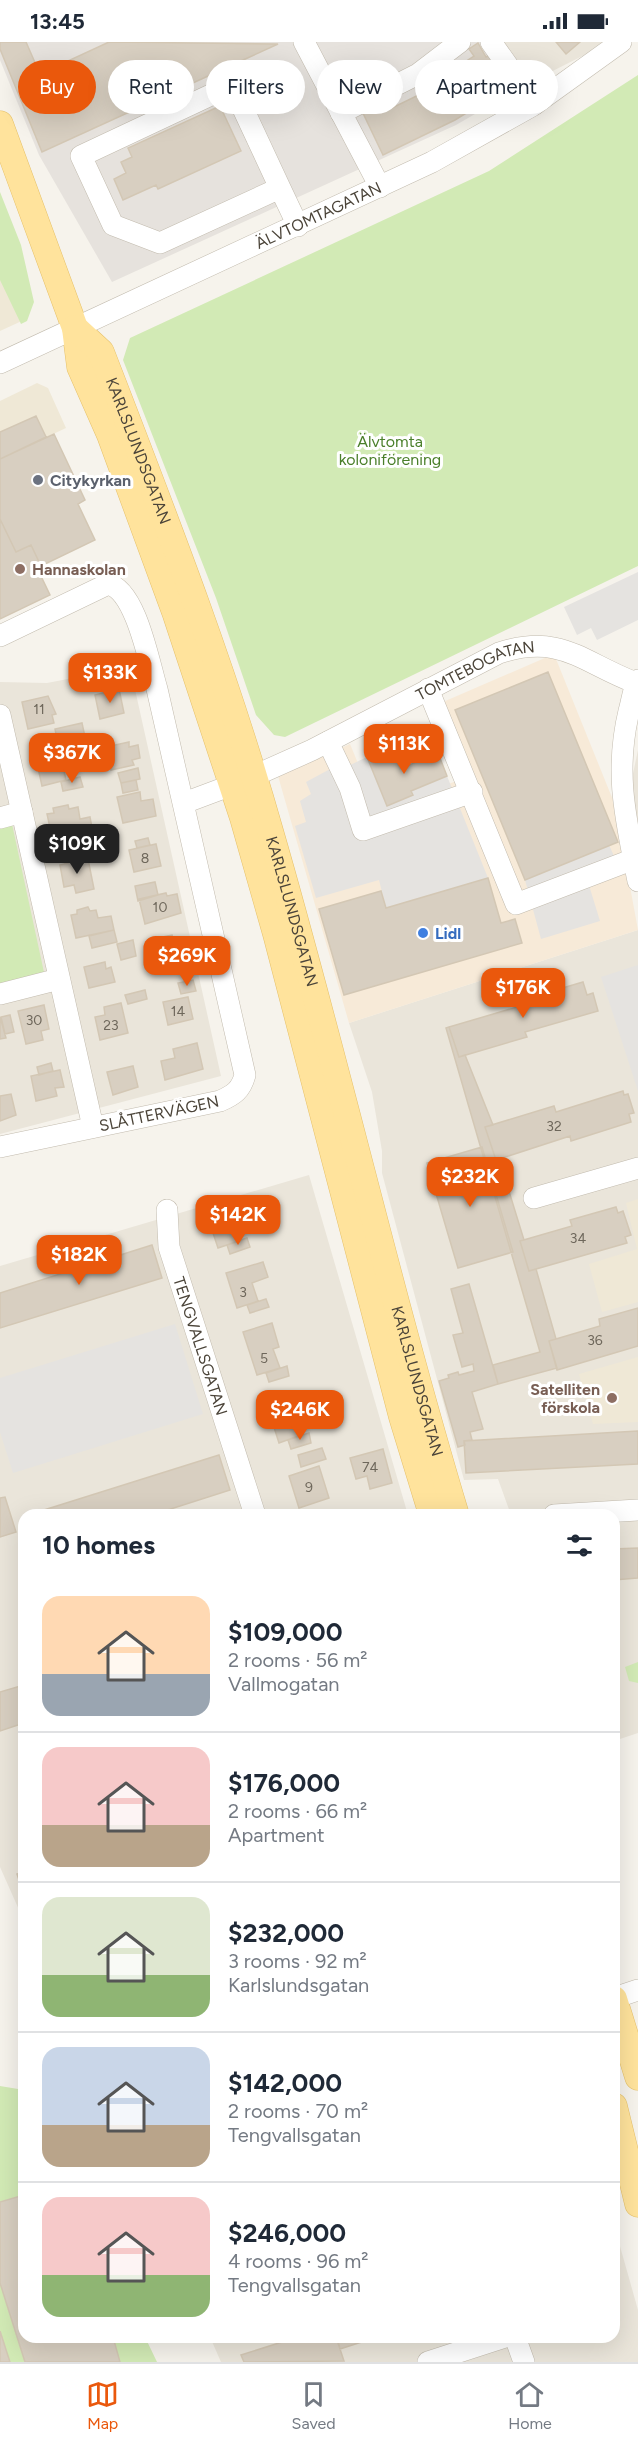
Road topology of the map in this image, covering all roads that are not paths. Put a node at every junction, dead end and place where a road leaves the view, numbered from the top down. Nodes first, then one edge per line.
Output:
1 (304, 42) edge
2 (460, 42) edge
3 (491, 42) edge
4 (621, 42) edge
5 (504, 60) edge
6 (317, 67) edge
7 (403, 82) edge
8 (558, 87) edge
9 (342, 114) edge
10 (518, 114) edge
11 (0, 124) edge
12 (380, 187) junction
13 (280, 188) junction
14 (298, 226) junction
15 (75, 328) junction
16 (0, 363) edge
17 (0, 636) edge
18 (637, 681) edge
19 (428, 689) junction
20 (0, 715) edge
21 (328, 742) junction
22 (243, 781) junction
23 (472, 792) junction
24 (184, 803) junction
25 (22, 812) junction
26 (0, 818) edge
27 (634, 859) junction
28 (638, 881) edge
29 (60, 979) junction
30 (0, 994) edge
31 (93, 1128) junction
32 (0, 1147) edge
33 (638, 1168) edge
34 (534, 1198) dead end
35 (167, 1209) dead end
36 (253, 1509) edge
37 (430, 1509) edge
38 (454, 1509) edge
39 (638, 1510) edge
40 (620, 1511) edge
41 (638, 1990) edge
42 (620, 1997) edge
43 (620, 2018) edge
44 (638, 2077) edge
45 (620, 2130) edge
46 (638, 2204) edge
47 (487, 2343) edge
48 (517, 2343) edge
49 (428, 2362) edge
50 (524, 2362) edge

1 - 6 street
2 - 7 street
3 - 5 street
4 - 8 street, ÄLVTOMTAGATAN
9 - 12 street
10 - 12 street, ÄLVTOMTAGATAN
11 - 15 main road, KARLSLUNDSGATAN
12 - 14 street, ÄLVTOMTAGATAN
13 - 13 street
13 - 14 street
14 - 15 street, ÄLVTOMTAGATAN
15 - 16 street, ÄLVTOMTAGATAN
15 - 22 main road, KARLSLUNDSGATAN
17 - 24 street, SLÅTTERVÄGEN
18 - 19 street, TOMTEBOGATAN
18 - 27 street
19 - 21 street, TOMTEBOGATAN
19 - 23 street
20 - 25 street
21 - 22 street, TOMTEBOGATAN
21 - 23 street
22 - 24 street
22 - 37 main road, KARLSLUNDSGATAN
22 - 38 main road, KARLSLUNDSGATAN
23 - 27 street
24 - 31 street, SLÅTTERVÄGEN
25 - 26 street
25 - 29 street
27 - 28 street
29 - 30 street
29 - 31 street
31 - 32 street, SLÅTTERVÄGEN
33 - 34 street
35 - 36 street, TENGVALLSGATAN
39 - 40 street
41 - 42 street
43 - 44 main road
45 - 46 main road
47 - 49 street
48 - 50 street

